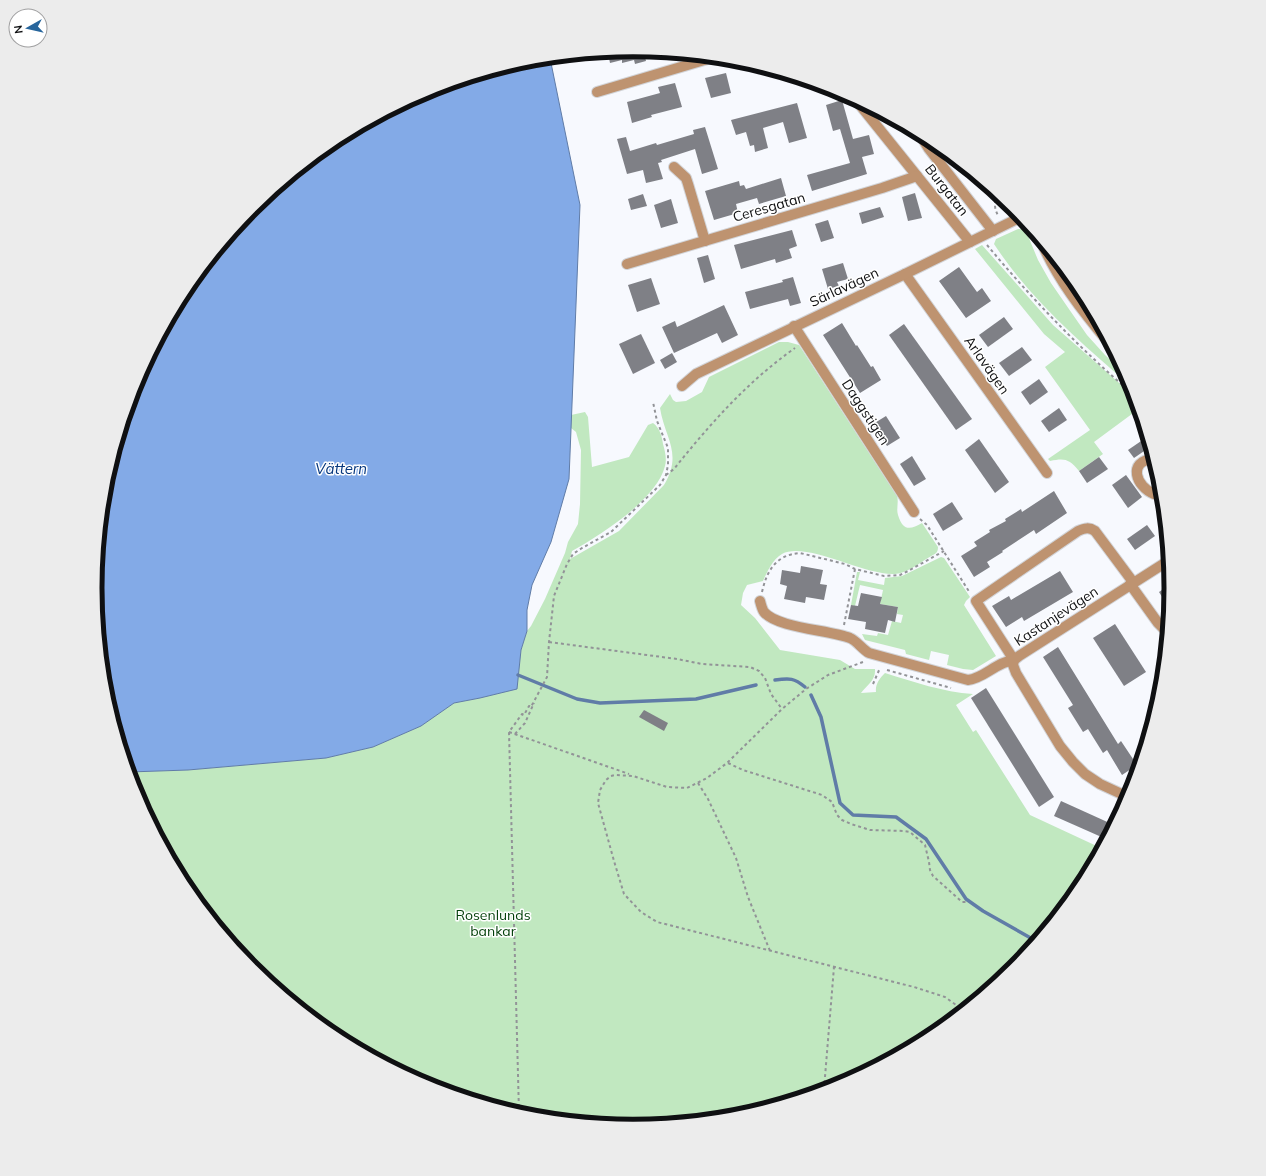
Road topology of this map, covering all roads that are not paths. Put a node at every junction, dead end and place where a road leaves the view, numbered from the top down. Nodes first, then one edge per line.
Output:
1 (699, 62) edge
2 (598, 92) dead end
3 (864, 110) edge
4 (926, 145) edge
5 (674, 167) dead end
6 (917, 176) junction
7 (1015, 220) edge
8 (993, 231) junction
9 (705, 241) junction
10 (970, 242) junction
11 (627, 264) dead end
12 (1053, 264) edge
13 (905, 274) junction
14 (794, 326) junction
15 (1095, 327) edge
16 (682, 386) dead end
17 (1148, 459) edge
18 (1047, 473) dead end
19 (1155, 493) edge
20 (914, 512) road end
21 (1163, 564) edge
22 (1131, 583) junction
23 (760, 601) road end
24 (1162, 627) edge
25 (1014, 660) junction
26 (1122, 794) edge

1 - 2 street
3 - 6 street, Burgatan
4 - 8 street
5 - 9 street
6 - 9 street, Ceresgatan
6 - 10 street, Burgatan
7 - 8 street, Särlavägen
8 - 10 street, Särlavägen
9 - 11 street, Ceresgatan
10 - 13 street, Särlavägen
12 - 15 street
13 - 14 street, Särlavägen
13 - 18 street, Arlavägen
14 - 16 street, Särlavägen
14 - 20 street, Daggstigen
17 - 19 street
21 - 22 street, Kastanjevägen
22 - 24 street
22 - 25 street, Kastanjevägen
22 - 25 street
23 - 25 street
25 - 26 street, Kastanjevägen

